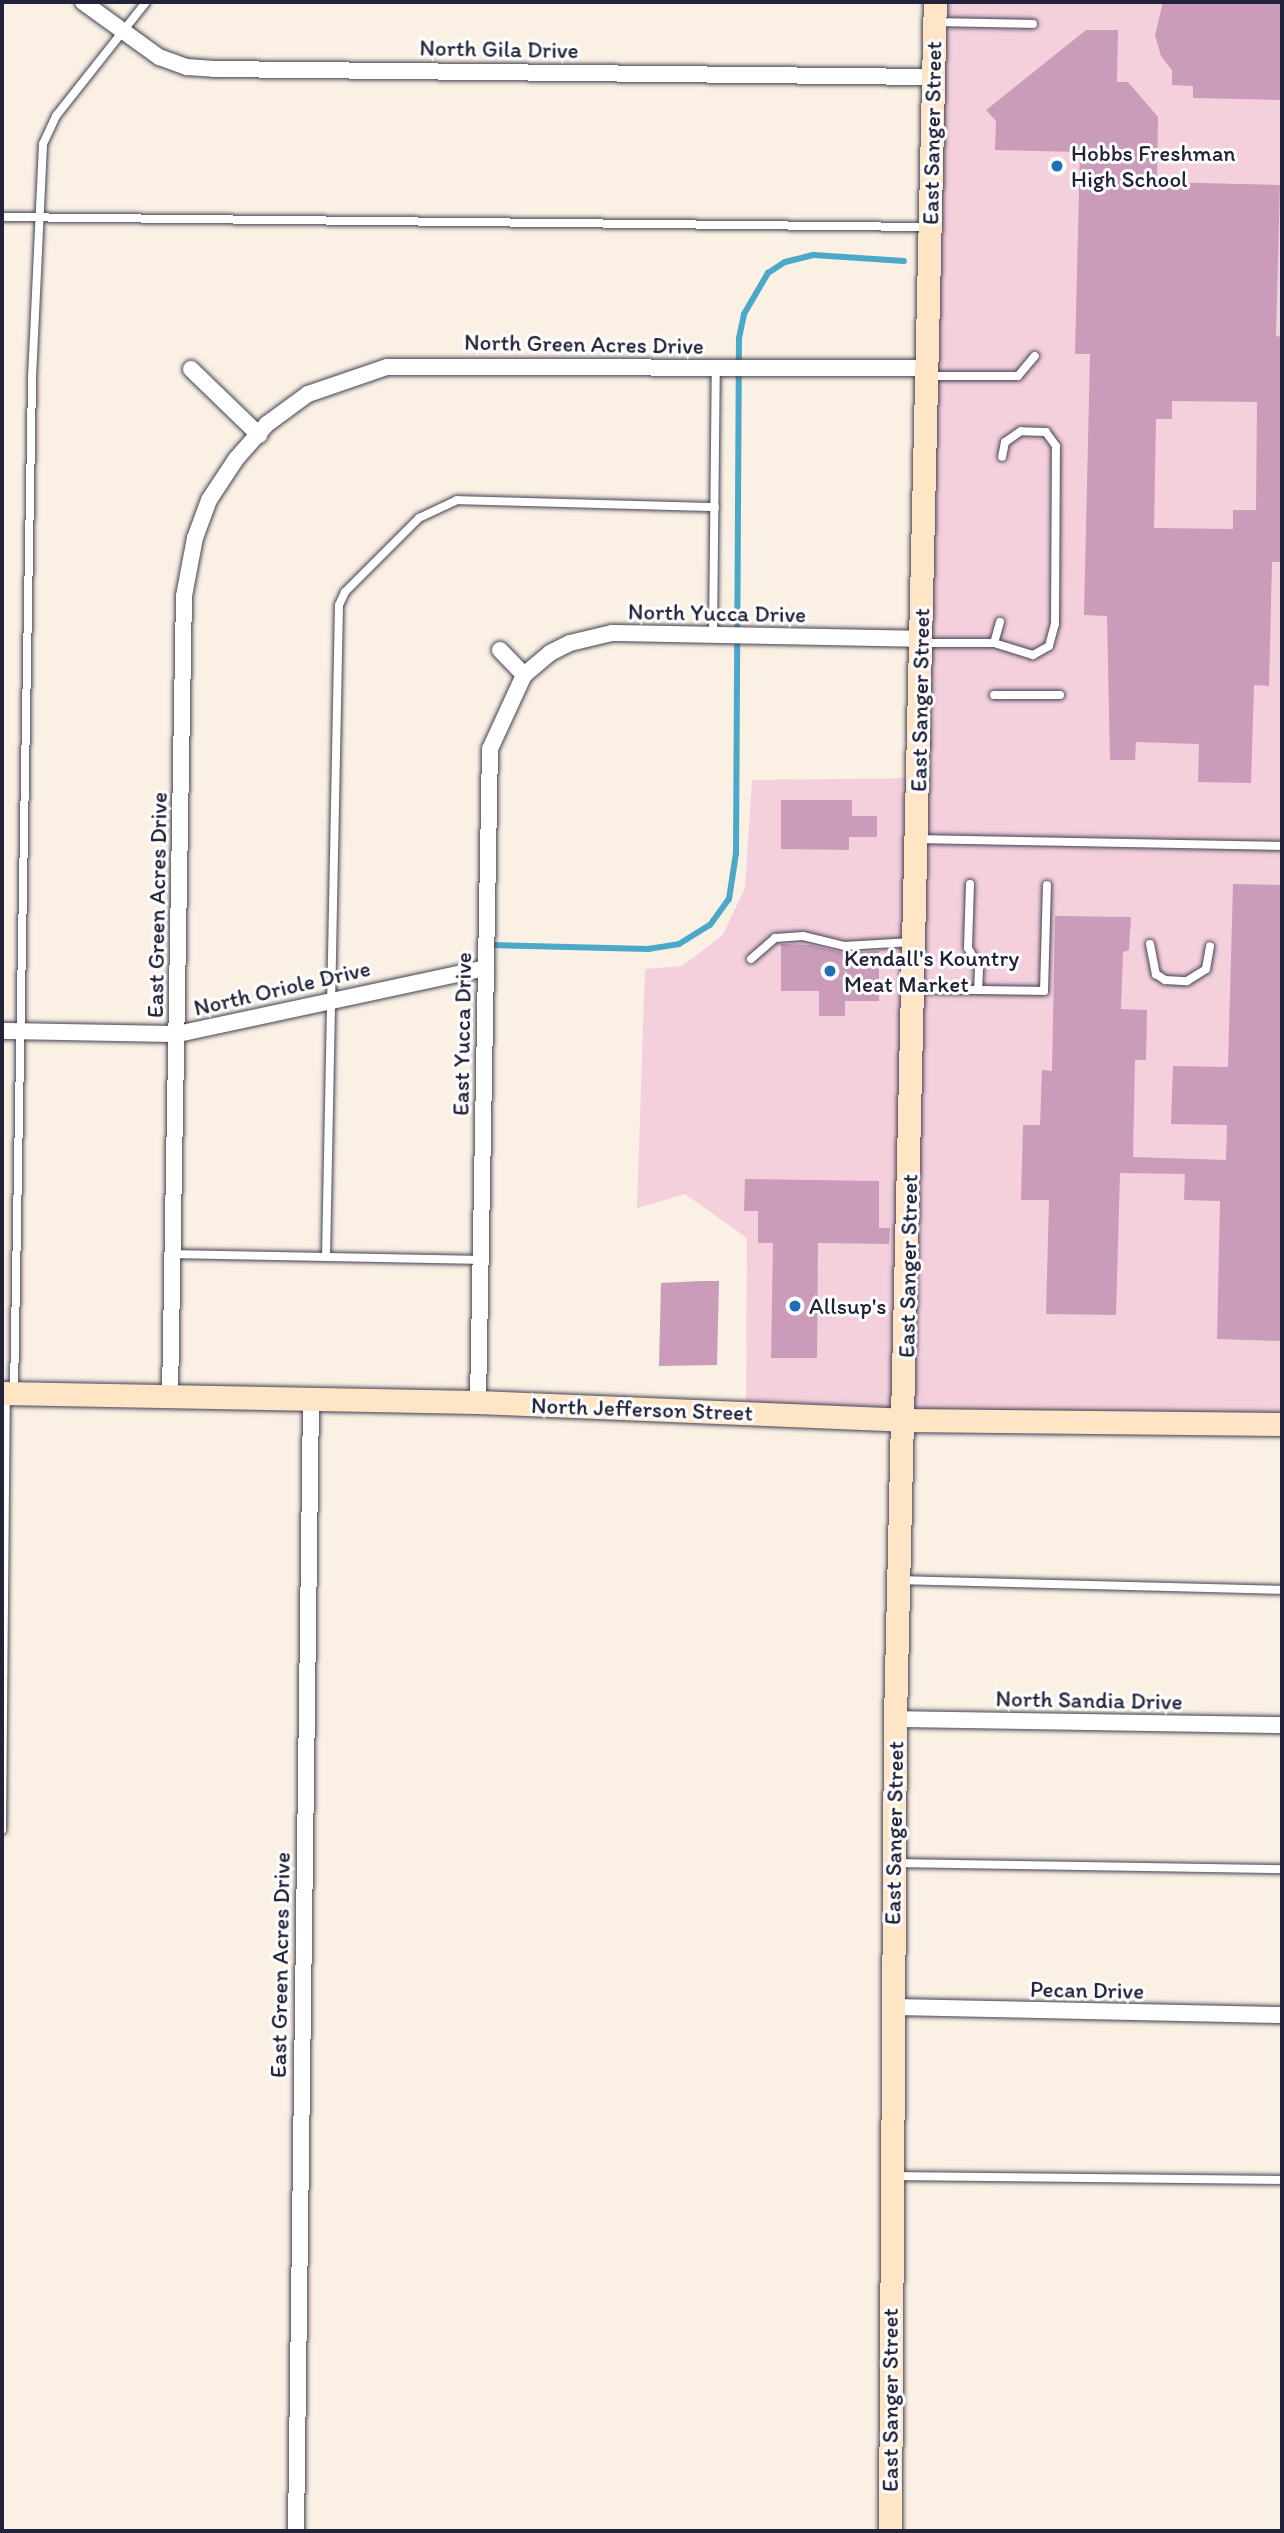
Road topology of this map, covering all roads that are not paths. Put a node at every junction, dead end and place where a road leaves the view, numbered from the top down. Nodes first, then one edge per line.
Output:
1 (83, 2) edge
2 (146, 2) edge
3 (935, 12) edge
4 (1033, 24) dead end
5 (124, 31) junction
6 (933, 77) junction
7 (2, 216) edge
8 (38, 218) junction
9 (930, 227) junction
10 (1035, 356) dead end
11 (191, 369) dead end
12 (716, 370) junction
13 (927, 372) junction
14 (259, 435) junction
15 (1002, 457) dead end
16 (715, 507) junction
17 (1000, 622) dead end
18 (713, 635) junction
19 (921, 641) junction
20 (993, 643) junction
21 (500, 650) dead end
22 (524, 675) junction
23 (994, 695) dead end
24 (1060, 695) dead end
25 (917, 839) junction
26 (1282, 846) edge
27 (970, 884) dead end
28 (1047, 885) dead end
29 (915, 942) junction
30 (1150, 944) dead end
31 (1210, 946) dead end
32 (751, 959) dead end
33 (486, 968) junction
34 (914, 989) junction
35 (978, 990) junction
36 (332, 998) junction
37 (2, 1031) edge
38 (21, 1032) junction
39 (178, 1034) junction
40 (173, 1254) junction
41 (326, 1257) junction
42 (481, 1260) junction
43 (7, 1393) edge
44 (170, 1396) junction
45 (311, 1399) junction
46 (478, 1402) junction
47 (904, 1420) junction
48 (1282, 1424) edge
49 (900, 1580) junction
50 (1282, 1590) edge
51 (895, 1719) junction
52 (1282, 1725) edge
53 (2, 1830) edge
54 (893, 1863) junction
55 (1282, 1869) edge
56 (891, 2007) junction
57 (1282, 2015) edge
58 (891, 2176) junction
59 (1282, 2180) edge
60 (296, 2531) edge
61 (890, 2531) edge

1 - 5 street, North Gila Drive
2 - 5 lane
3 - 4 lane
3 - 6 main road, East Sanger Street
5 - 6 street, North Gila Drive
5 - 8 lane
6 - 9 main road, East Sanger Street
7 - 8 lane
8 - 9 lane
8 - 38 lane
9 - 13 main road, East Sanger Street
10 - 13 lane
11 - 14 street
12 - 13 street, North Green Acres Drive
12 - 14 street, North Green Acres Drive
12 - 16 lane
13 - 19 main road, East Sanger Street
14 - 39 street, East Green Acres Drive
15 - 20 lane
16 - 18 lane
16 - 36 lane
17 - 20 lane
18 - 19 street, North Yucca Drive
18 - 22 street, North Yucca Drive
19 - 20 lane
19 - 25 main road, East Sanger Street
21 - 22 street
22 - 33 street, East Yucca Drive
23 - 24 lane
25 - 26 lane
25 - 29 main road, East Sanger Street
27 - 35 lane
28 - 35 lane
29 - 32 lane
29 - 34 main road, East Sanger Street
30 - 31 lane
33 - 36 street, North Oriole Drive
33 - 42 street, East Yucca Drive
34 - 35 lane
34 - 47 main road, East Sanger Street
36 - 39 street, North Oriole Drive
36 - 41 lane
37 - 38 street, North Oriole Drive
38 - 39 street, North Oriole Drive
38 - 43 lane
39 - 40 street, East Green Acres Drive
40 - 41 lane
40 - 44 street, East Green Acres Drive
41 - 42 lane
42 - 46 street, East Yucca Drive
43 - 44 main road, North Jefferson Street
43 - 53 lane
44 - 45 main road, North Jefferson Street
45 - 46 main road, North Jefferson Street
45 - 60 street, East Green Acres Drive
46 - 47 main road, North Jefferson Street
47 - 48 main road, North Jefferson Street
47 - 49 main road, East Sanger Street
49 - 50 lane
49 - 51 main road, East Sanger Street
51 - 52 street, North Sandia Drive
51 - 54 main road, East Sanger Street
54 - 55 lane
54 - 56 main road, East Sanger Street
56 - 57 street, Pecan Drive
56 - 58 main road, East Sanger Street
58 - 59 lane
58 - 61 main road, East Sanger Street

